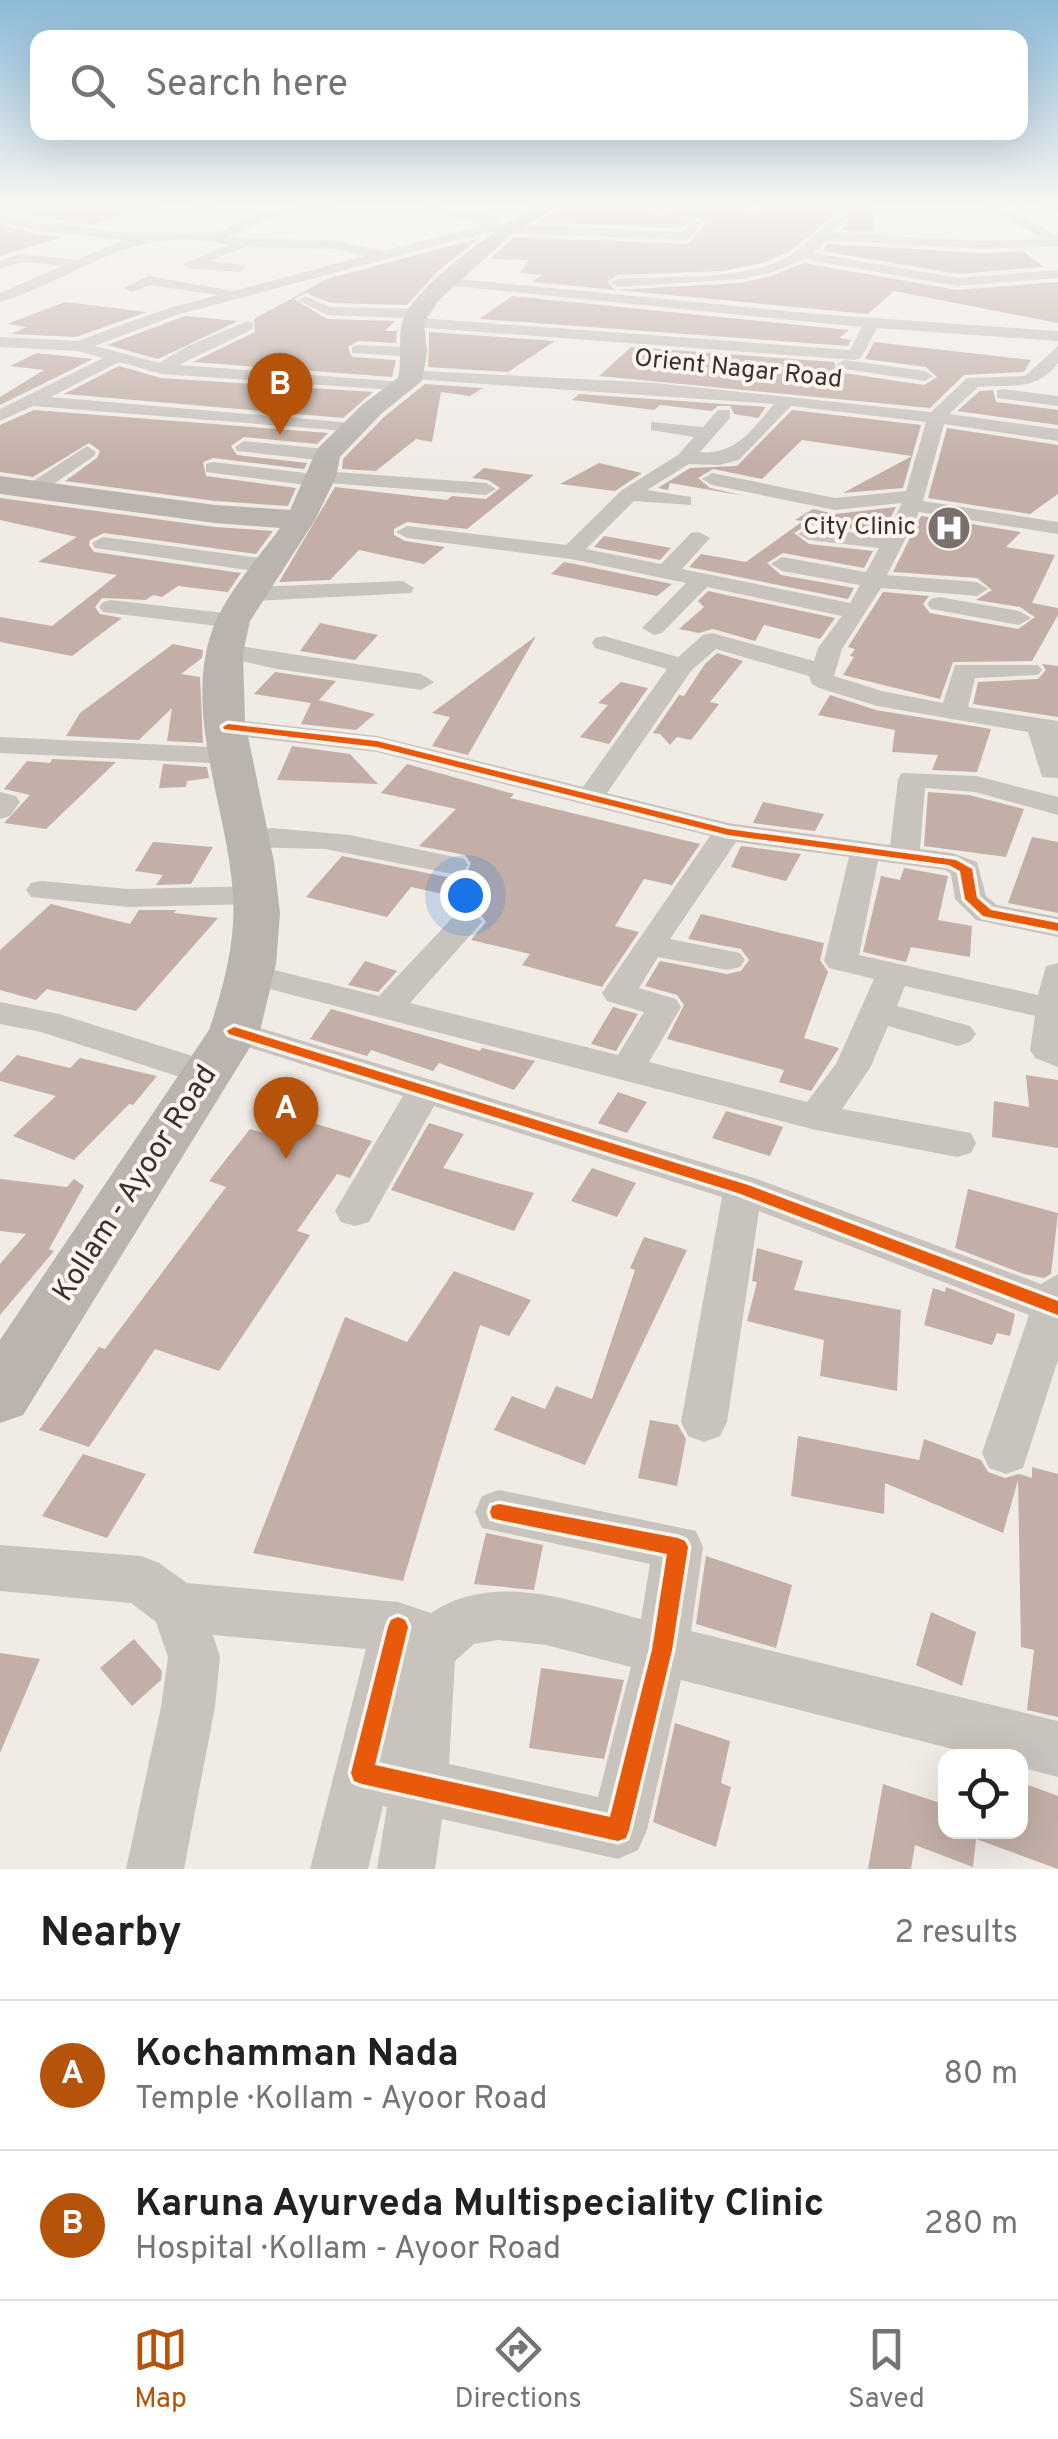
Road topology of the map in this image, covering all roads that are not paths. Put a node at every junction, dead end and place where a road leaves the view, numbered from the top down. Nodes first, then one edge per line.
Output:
1 (209, 289) edge
2 (259, 289) edge
3 (439, 289) edge
4 (528, 289) edge
5 (585, 289) edge
6 (8, 291) edge
7 (559, 292) junction
8 (750, 293) dead end
9 (241, 294) junction
10 (600, 296) junction
11 (41, 298) dead end
12 (306, 300) dead end
13 (688, 306) junction
14 (736, 310) junction
15 (872, 323) junction
16 (90, 326) dead end
17 (248, 326) dead end
18 (122, 331) junction
19 (712, 332) dead end
20 (1058, 336) edge
21 (0, 342) edge
22 (80, 346) junction
23 (358, 350) dead end
24 (412, 350) junction
25 (1058, 351) edge
26 (588, 352) junction
27 (118, 357) junction
28 (850, 360) junction
29 (161, 369) junction
30 (925, 376) dead end
31 (273, 378) junction
32 (970, 384) junction
33 (823, 389) junction
34 (787, 399) junction
35 (33, 400) junction
36 (1058, 402) edge
37 (626, 404) dead end
38 (724, 414) junction
39 (219, 415) junction
40 (0, 416) edge
41 (937, 416) junction
42 (770, 419) junction
43 (657, 426) dead end
44 (707, 433) junction
45 (1058, 436) edge
46 (244, 447) dead end
47 (87, 452) dead end
48 (686, 457) junction
49 (330, 460) junction
50 (213, 468) dead end
51 (712, 479) dead end
52 (0, 485) edge
53 (34, 489) junction
54 (486, 489) dead end
55 (629, 494) junction
56 (914, 500) junction
57 (684, 501) dead end
58 (300, 520) junction
59 (1058, 528) edge
60 (406, 532) dead end
61 (810, 534) dead end
62 (699, 538) dead end
63 (103, 543) dead end
64 (892, 544) junction
65 (570, 552) junction
66 (782, 564) dead end
67 (664, 573) junction
68 (700, 580) junction
69 (403, 588) dead end
70 (977, 589) dead end
71 (865, 595) junction
72 (111, 607) dead end
73 (245, 608) junction
74 (1019, 618) dead end
75 (654, 628) dead end
76 (604, 644) dead end
77 (682, 666) junction
78 (1028, 670) dead end
79 (820, 671) junction
80 (421, 682) dead end
81 (954, 713) junction
82 (1049, 728) edge
83 (230, 741) junction
84 (12, 746) edge
85 (1052, 771) dead end
86 (0, 772) edge
87 (589, 799) junction
88 (0, 801) edge
89 (1058, 806) edge
90 (0, 810) edge
91 (728, 832) junction
92 (246, 838) junction
93 (866, 852) junction
94 (904, 855) junction
95 (454, 865) dead end
96 (42, 890) dead end
97 (256, 895) junction
98 (466, 922) dead end
99 (1058, 927) edge
100 (649, 945) junction
101 (728, 960) dead end
102 (894, 973) junction
103 (1058, 973) edge
104 (254, 974) junction
105 (1052, 1009) junction
106 (385, 1010) junction
107 (876, 1012) junction
108 (0, 1014) edge
109 (234, 1031) junction
110 (958, 1034) dead end
111 (1058, 1055) edge
112 (626, 1070) junction
113 (208, 1074) junction
114 (425, 1090) junction
115 (816, 1117) junction
116 (957, 1143) dead end
117 (743, 1189) junction
118 (355, 1212) dead end
119 (1057, 1301) edge
120 (0, 1395) edge
121 (704, 1422) dead end
122 (1006, 1453) dead end
123 (498, 1512) dead end
124 (0, 1568) edge
125 (176, 1608) junction
126 (418, 1633) junction
127 (662, 1650) junction
128 (1058, 1748) edge
129 (362, 1772) junction
130 (419, 1785) junction
131 (155, 1869) edge
132 (339, 1869) edge
133 (406, 1869) edge

1 - 9 street
2 - 9 street
3 - 24 main road
4 - 7 street
5 - 7 street
6 - 11 street
7 - 10 street
8 - 14 street
9 - 18 street
10 - 13 street
10 - 26 street
12 - 24 street
13 - 14 street
13 - 19 street
14 - 15 street
15 - 20 street
15 - 28 street
16 - 18 street
17 - 29 street
18 - 22 street
21 - 22 street
22 - 27 street
23 - 24 street
24 - 26 street, Orient Nagar Road
24 - 26 street
24 - 31 street
24 - 49 main road
25 - 32 street
26 - 28 street
26 - 34 street, Orient Nagar Road
27 - 29 street
27 - 35 street
28 - 30 street
28 - 33 street
29 - 31 street
31 - 39 street
32 - 36 street
32 - 41 street
33 - 34 street, Orient Nagar Road
33 - 41 street, Orient Nagar Road
34 - 42 street
35 - 39 street
35 - 40 street
37 - 38 street
38 - 42 street
38 - 44 street
39 - 49 street
41 - 45 street, Orient Nagar Road
41 - 56 street
42 - 48 street
43 - 44 street
44 - 48 street
46 - 49 street
47 - 53 street
48 - 55 street
49 - 50 street
49 - 54 street
49 - 58 main road
51 - 56 street
52 - 53 main road
53 - 58 main road
55 - 57 street
55 - 65 street
56 - 59 street
56 - 64 street
58 - 73 main road
60 - 65 street
61 - 64 street
62 - 67 street
63 - 73 street
64 - 71 street
65 - 67 street
66 - 71 street
67 - 68 street
68 - 71 street
68 - 75 street
69 - 73 street
70 - 71 street
71 - 74 street
71 - 79 street
72 - 73 street
73 - 80 street
73 - 83 main road, Kollam - Ayoor Road
76 - 77 street
77 - 79 street
77 - 87 street
78 - 81 street
79 - 81 street
81 - 82 street
82 - 85 street
83 - 84 street
83 - 87 street
83 - 92 main road, Kollam - Ayoor Road
84 - 86 street
87 - 91 street
88 - 90 street
89 - 94 street
91 - 93 street
91 - 100 street
92 - 95 street
92 - 97 main road, Kollam - Ayoor Road
93 - 94 street
93 - 102 street
94 - 99 street
96 - 97 street
97 - 104 main road, Kollam - Ayoor Road
98 - 106 street
100 - 101 street
100 - 112 street
102 - 105 street
102 - 107 street
103 - 105 street
104 - 106 street
104 - 109 main road, Kollam - Ayoor Road
105 - 111 street
106 - 112 street
107 - 110 street
107 - 115 street
108 - 113 street
109 - 113 main road, Kollam - Ayoor Road
109 - 114 street
112 - 115 street
113 - 120 main road, Kollam - Ayoor Road
114 - 117 street
114 - 118 street
115 - 116 street
117 - 119 street
117 - 121 street
119 - 122 street
123 - 127 street
124 - 125 street
125 - 126 street
125 - 131 street
126 - 127 street
126 - 129 street
126 - 130 street
127 - 128 street
127 - 130 street
129 - 130 street
129 - 132 street
130 - 133 street

